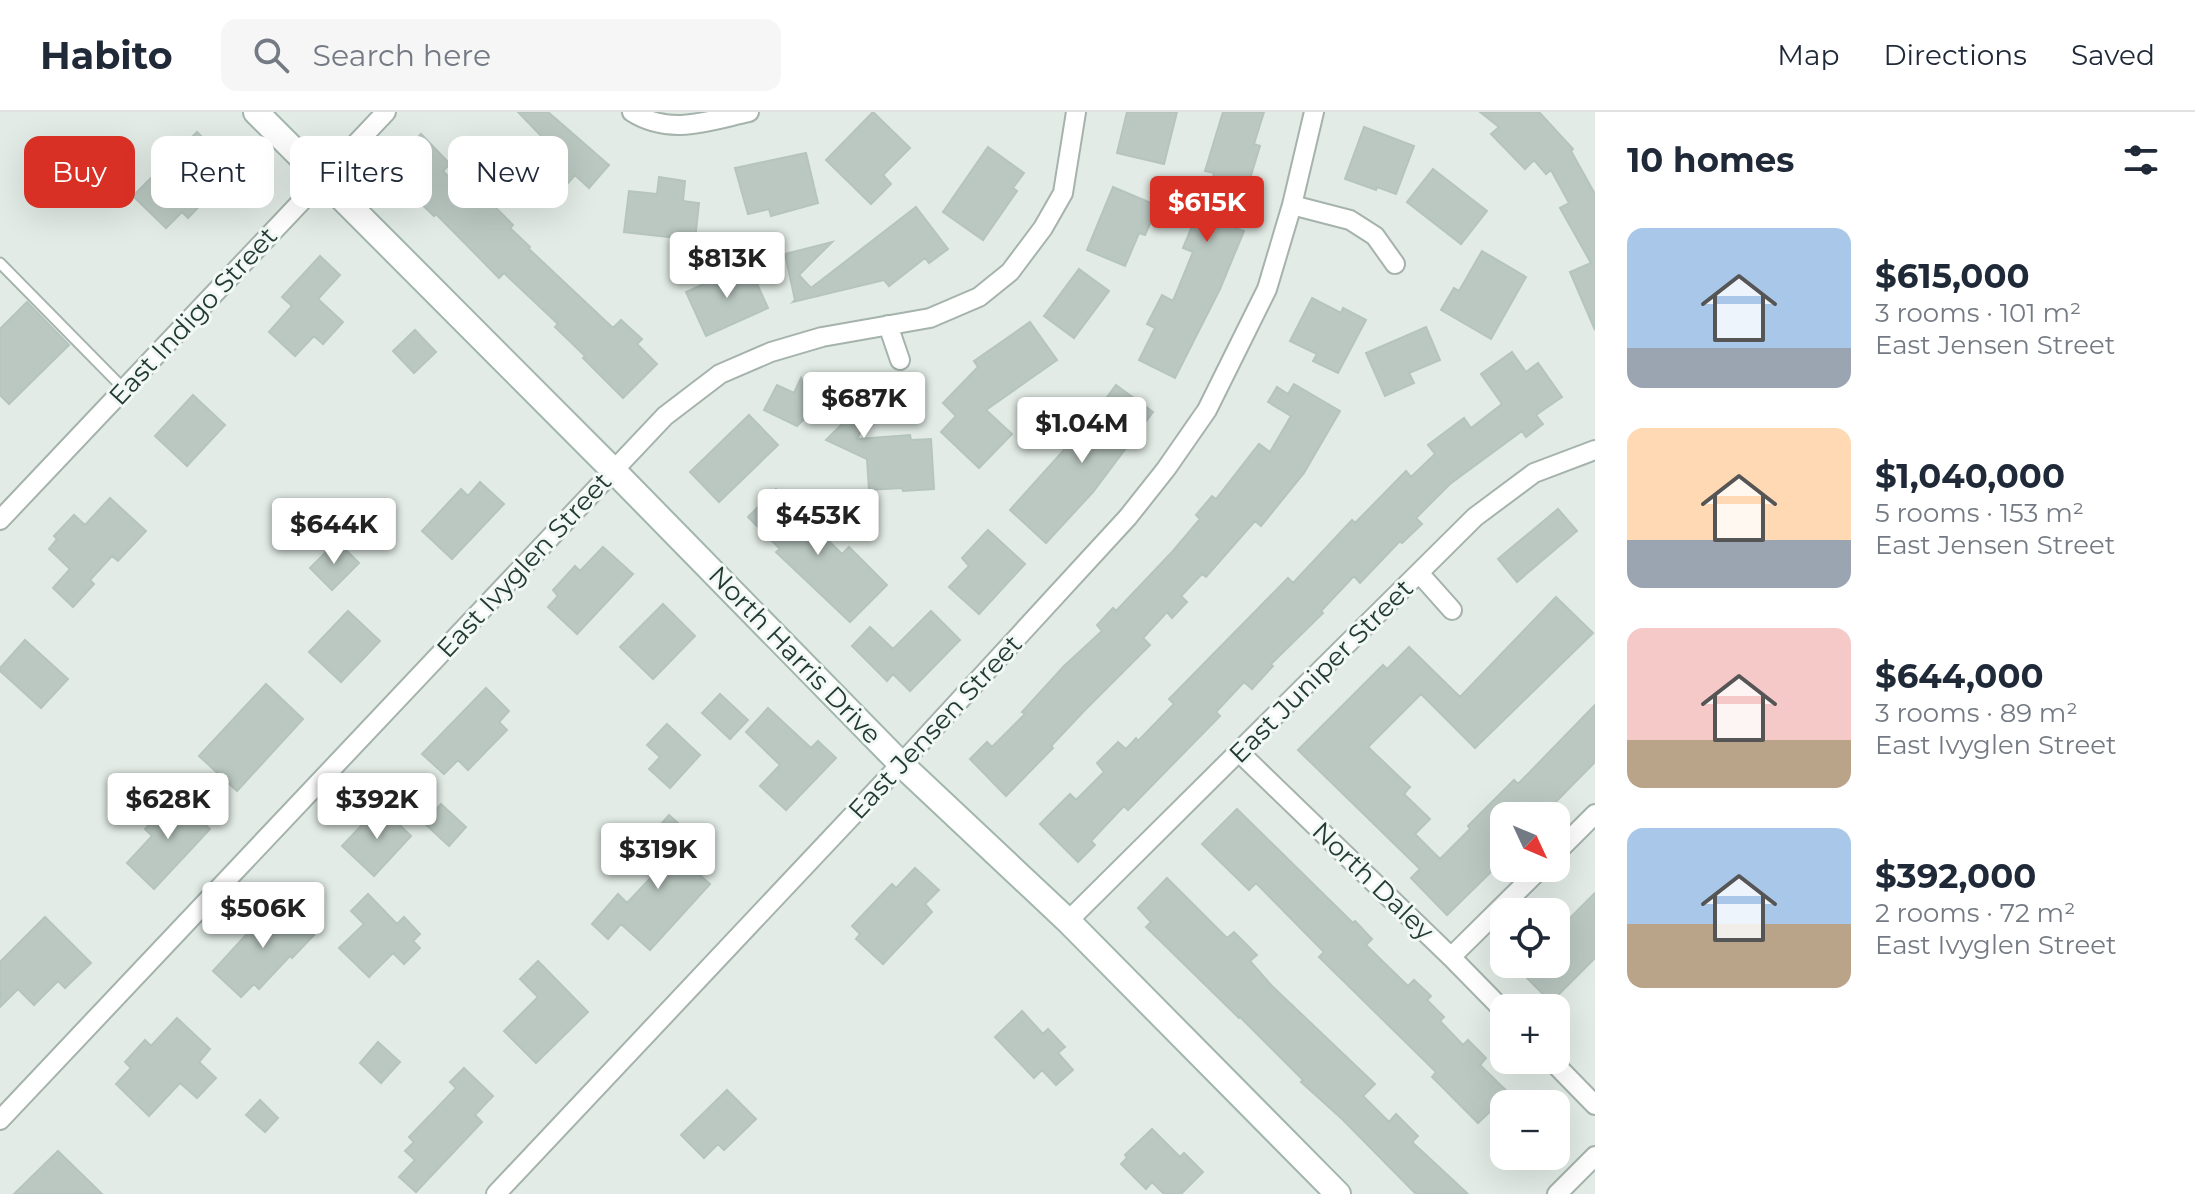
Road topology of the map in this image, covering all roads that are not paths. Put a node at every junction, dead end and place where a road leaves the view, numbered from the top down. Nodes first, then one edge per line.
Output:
1 (256, 112) edge
2 (386, 112) edge
3 (632, 112) edge
4 (749, 112) edge
5 (1076, 112) edge
6 (1314, 112) edge
7 (363, 136) edge
8 (290, 147) edge
9 (1292, 205) junction
10 (295, 208) edge
11 (351, 208) edge
12 (0, 263) edge
13 (1395, 264) dead end
14 (888, 325) junction
15 (900, 360) dead end
16 (124, 389) junction
17 (1595, 450) edge
18 (613, 470) junction
19 (0, 520) edge
20 (1419, 573) junction
21 (1452, 610) dead end
22 (1239, 752) junction
23 (901, 764) junction
24 (1595, 814) edge
25 (1570, 839) edge
26 (1527, 882) edge
27 (1068, 921) junction
28 (1451, 957) junction
29 (1490, 997) edge
30 (1565, 1074) edge
31 (1595, 1105) edge
32 (0, 1120) edge
33 (1595, 1156) edge
34 (496, 1194) edge
35 (1338, 1194) edge
36 (1557, 1194) edge

1 - 8 street, North Harris Drive
2 - 7 street, East Indigo Street
3 - 4 street
5 - 14 street, East Ivyglen Street
6 - 9 street, East Jensen Street
9 - 13 street
9 - 23 street, East Jensen Street
10 - 16 street, East Indigo Street
11 - 18 street, North Harris Drive
12 - 16 lane
14 - 15 street
14 - 18 street, East Ivyglen Street
16 - 19 street, East Indigo Street
17 - 20 street, East Juniper Street
18 - 23 street, North Harris Drive
18 - 32 street, East Ivyglen Street
20 - 21 street
20 - 22 street, East Juniper Street
22 - 27 street, East Juniper Street
22 - 28 street, North Daley
23 - 27 street, North Harris Drive
23 - 34 street, East Jensen Street
24 - 25 street
26 - 28 street
27 - 35 street, North Harris Drive
28 - 29 street, North Daley
30 - 31 street
33 - 36 street

